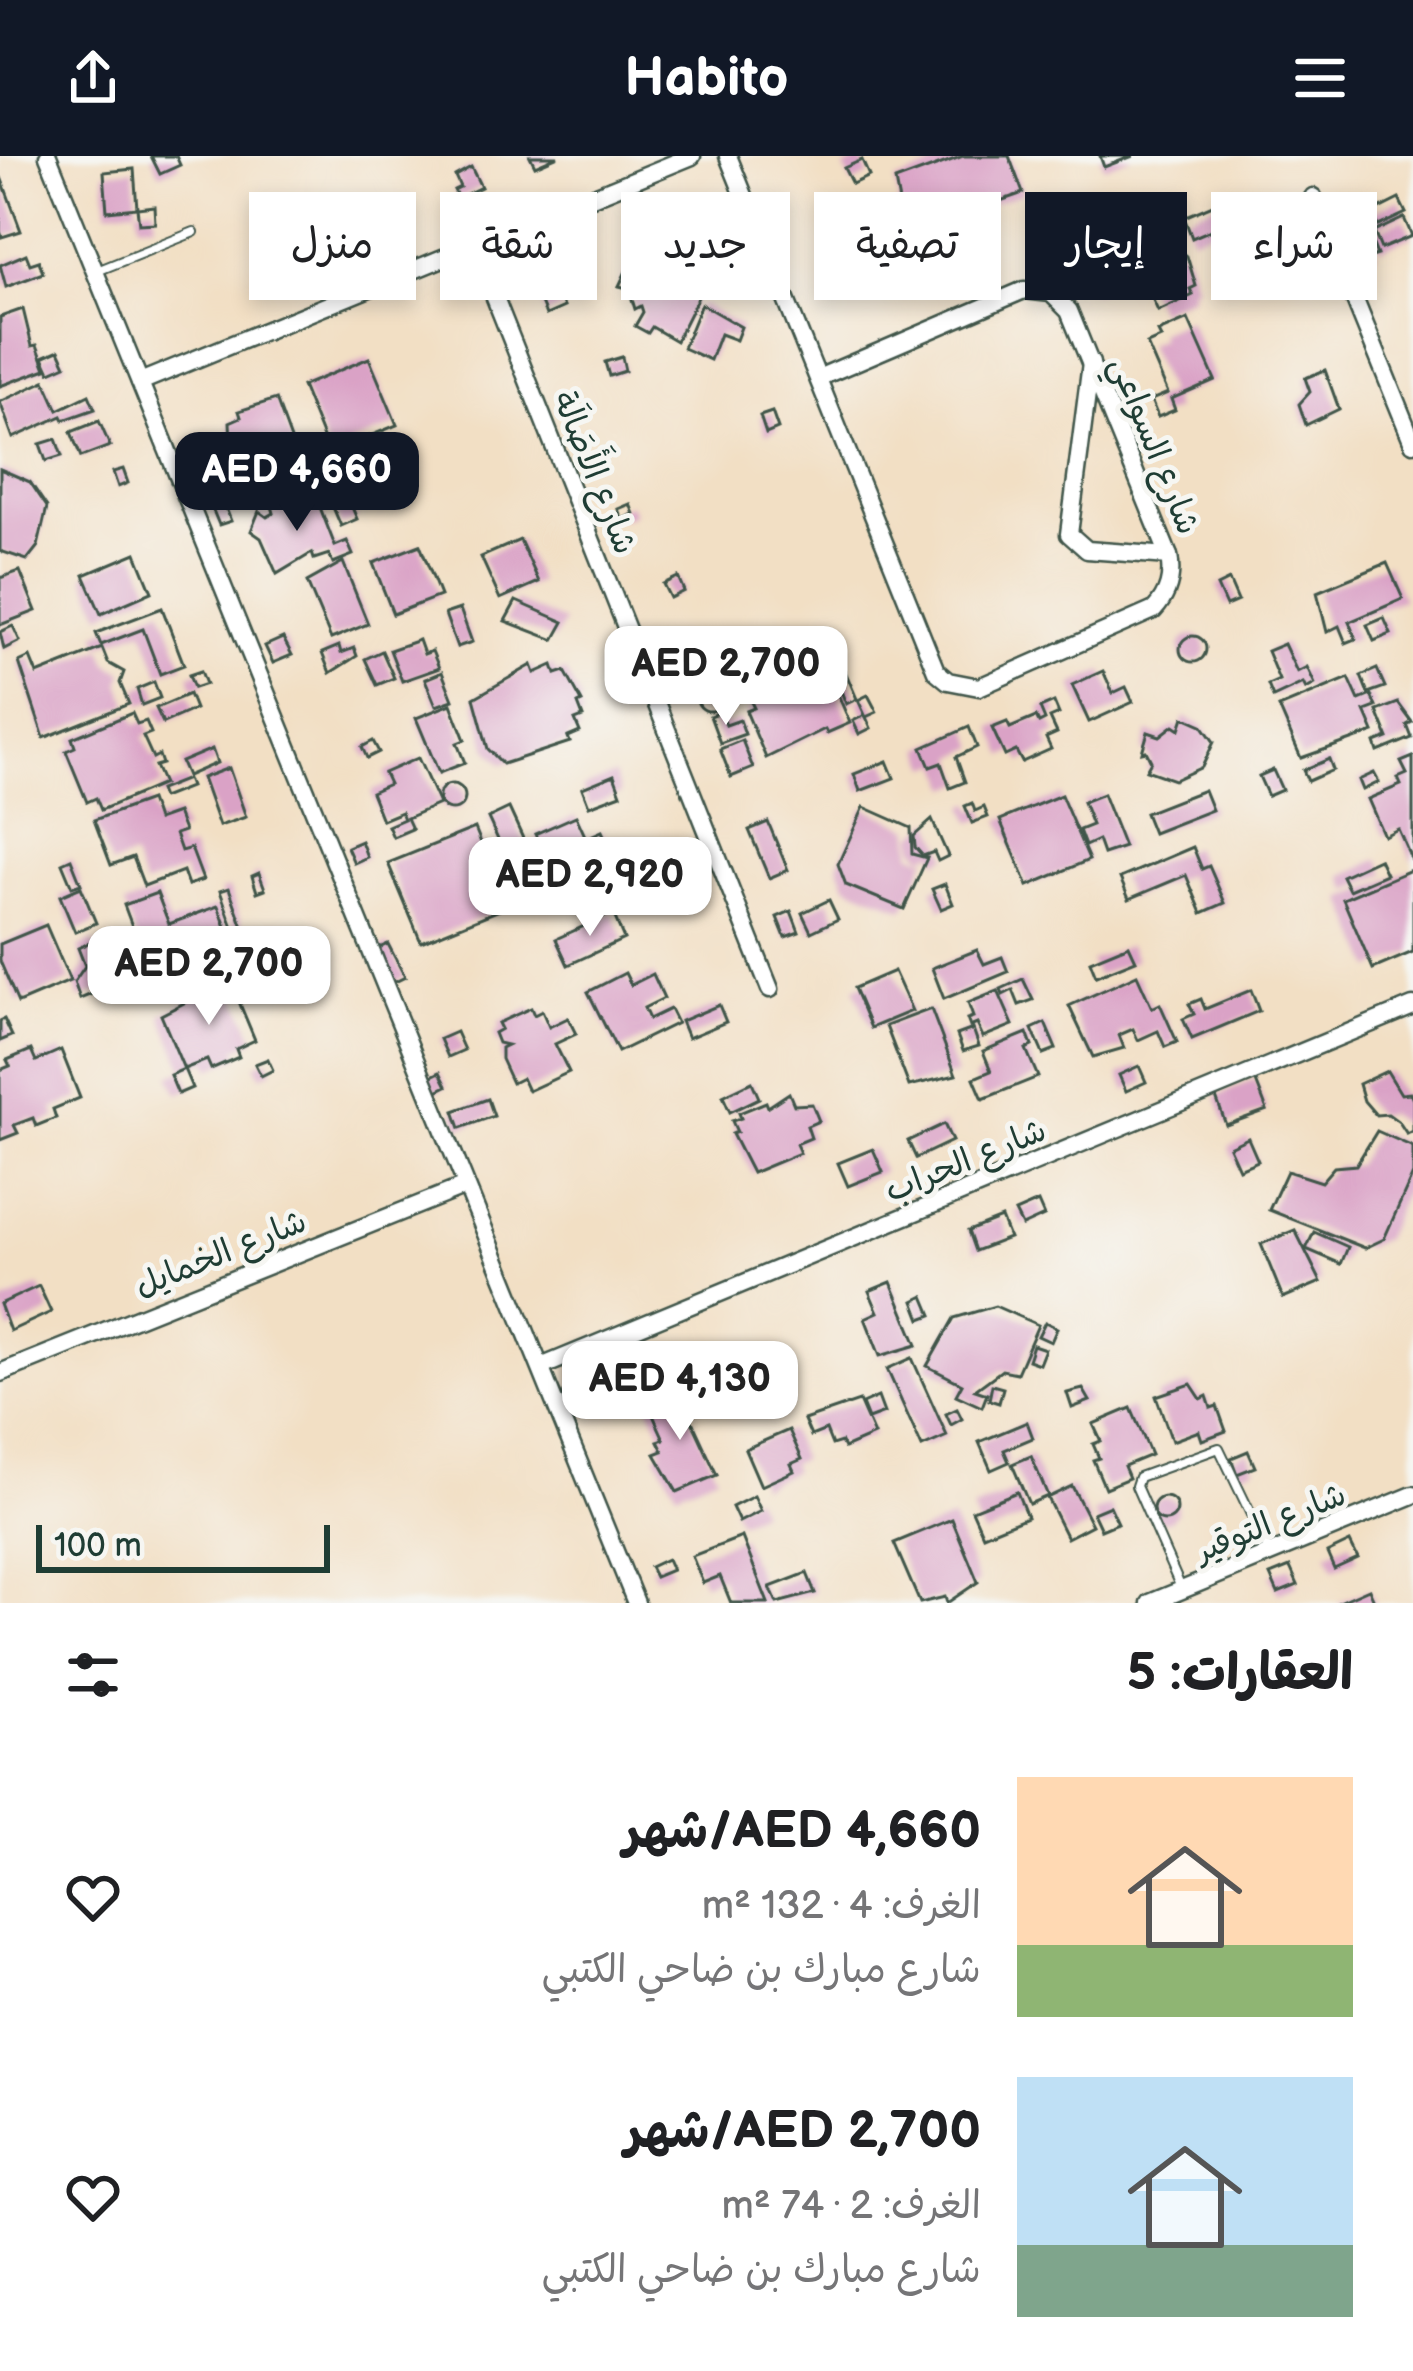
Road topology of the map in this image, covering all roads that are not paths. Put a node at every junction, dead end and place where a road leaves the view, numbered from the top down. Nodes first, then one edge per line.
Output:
1 (48, 156) edge
2 (692, 156) edge
3 (728, 156) edge
4 (597, 195) edge
5 (194, 232) dead end
6 (440, 259) edge
7 (95, 272) junction
8 (496, 300) edge
9 (1355, 300) edge
10 (1091, 362) junction
11 (818, 377) junction
12 (140, 382) junction
13 (1413, 443) edge
14 (1169, 556) junction
15 (770, 989) dead end
16 (1413, 1006) edge
17 (464, 1187) junction
18 (541, 1367) junction
19 (0, 1373) edge
20 (1413, 1495) edge
21 (1270, 1554) junction
22 (1182, 1590) junction
23 (636, 1603) edge
24 (1150, 1603) edge

1 - 7 street
2 - 4 street
3 - 11 street, شارع السواعي
5 - 7 lane
6 - 12 street
7 - 12 street
8 - 15 street, شارع الأَصَالَة
9 - 13 street
10 - 11 street, شارع السواعي
10 - 14 street, شارع السواعي
10 - 14 street
11 - 14 street, شارع السواعي
12 - 17 street
16 - 18 street, شارع الحراب
17 - 18 street
17 - 19 street, شارع الخمايل
18 - 23 street
20 - 21 street, شارع التوقير
21 - 22 street, شارع التوقير
21 - 22 lane
22 - 24 street, شارع التوقير

